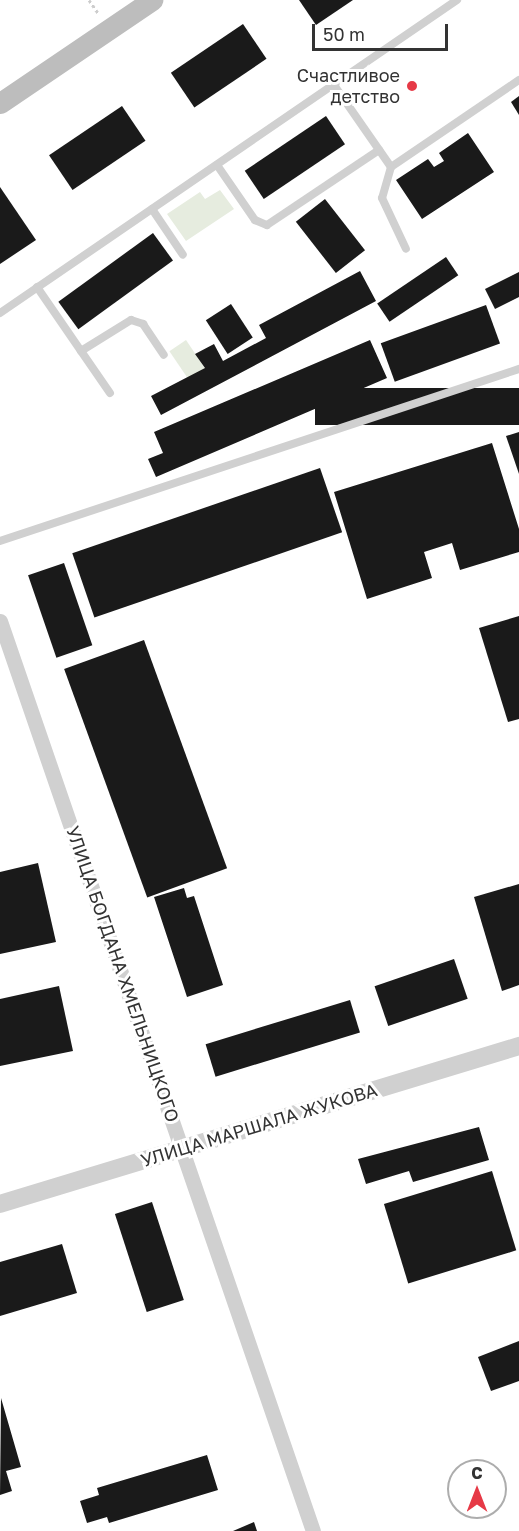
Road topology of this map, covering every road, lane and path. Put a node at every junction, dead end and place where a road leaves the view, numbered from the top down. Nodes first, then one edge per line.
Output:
1 (152, 0) edge
2 (457, 0) edge
3 (519, 80) edge
4 (334, 85) junction
5 (0, 104) edge
6 (379, 150) junction
7 (217, 165) junction
8 (391, 167) junction
9 (152, 209) junction
10 (406, 249) dead end
11 (183, 255) dead end
12 (37, 287) junction
13 (0, 313) edge
14 (81, 351) junction
15 (164, 355) dead end
16 (519, 369) edge
17 (110, 393) dead end
18 (0, 541) edge
19 (0, 621) edge
20 (519, 1046) edge
21 (184, 1148) junction
22 (0, 1204) edge
23 (314, 1531) edge

1 - 5 main road
2 - 4 lane
3 - 8 lane
4 - 6 lane
4 - 7 lane
6 - 7 lane
6 - 8 lane
7 - 9 lane
8 - 10 lane
9 - 11 lane
9 - 12 lane
12 - 13 lane
12 - 14 lane
14 - 15 lane
14 - 17 lane
16 - 18 lane
19 - 21 street, УЛИЦА БОГДАНА ХМЕЛЬНИЦКОГО
20 - 21 street, УЛИЦА МАРШАЛА ЖУКОВА
21 - 22 street, УЛИЦА МАРШАЛА ЖУКОВА
21 - 23 street, УЛИЦА БОГДАНА ХМЕЛЬНИЦКОГО

